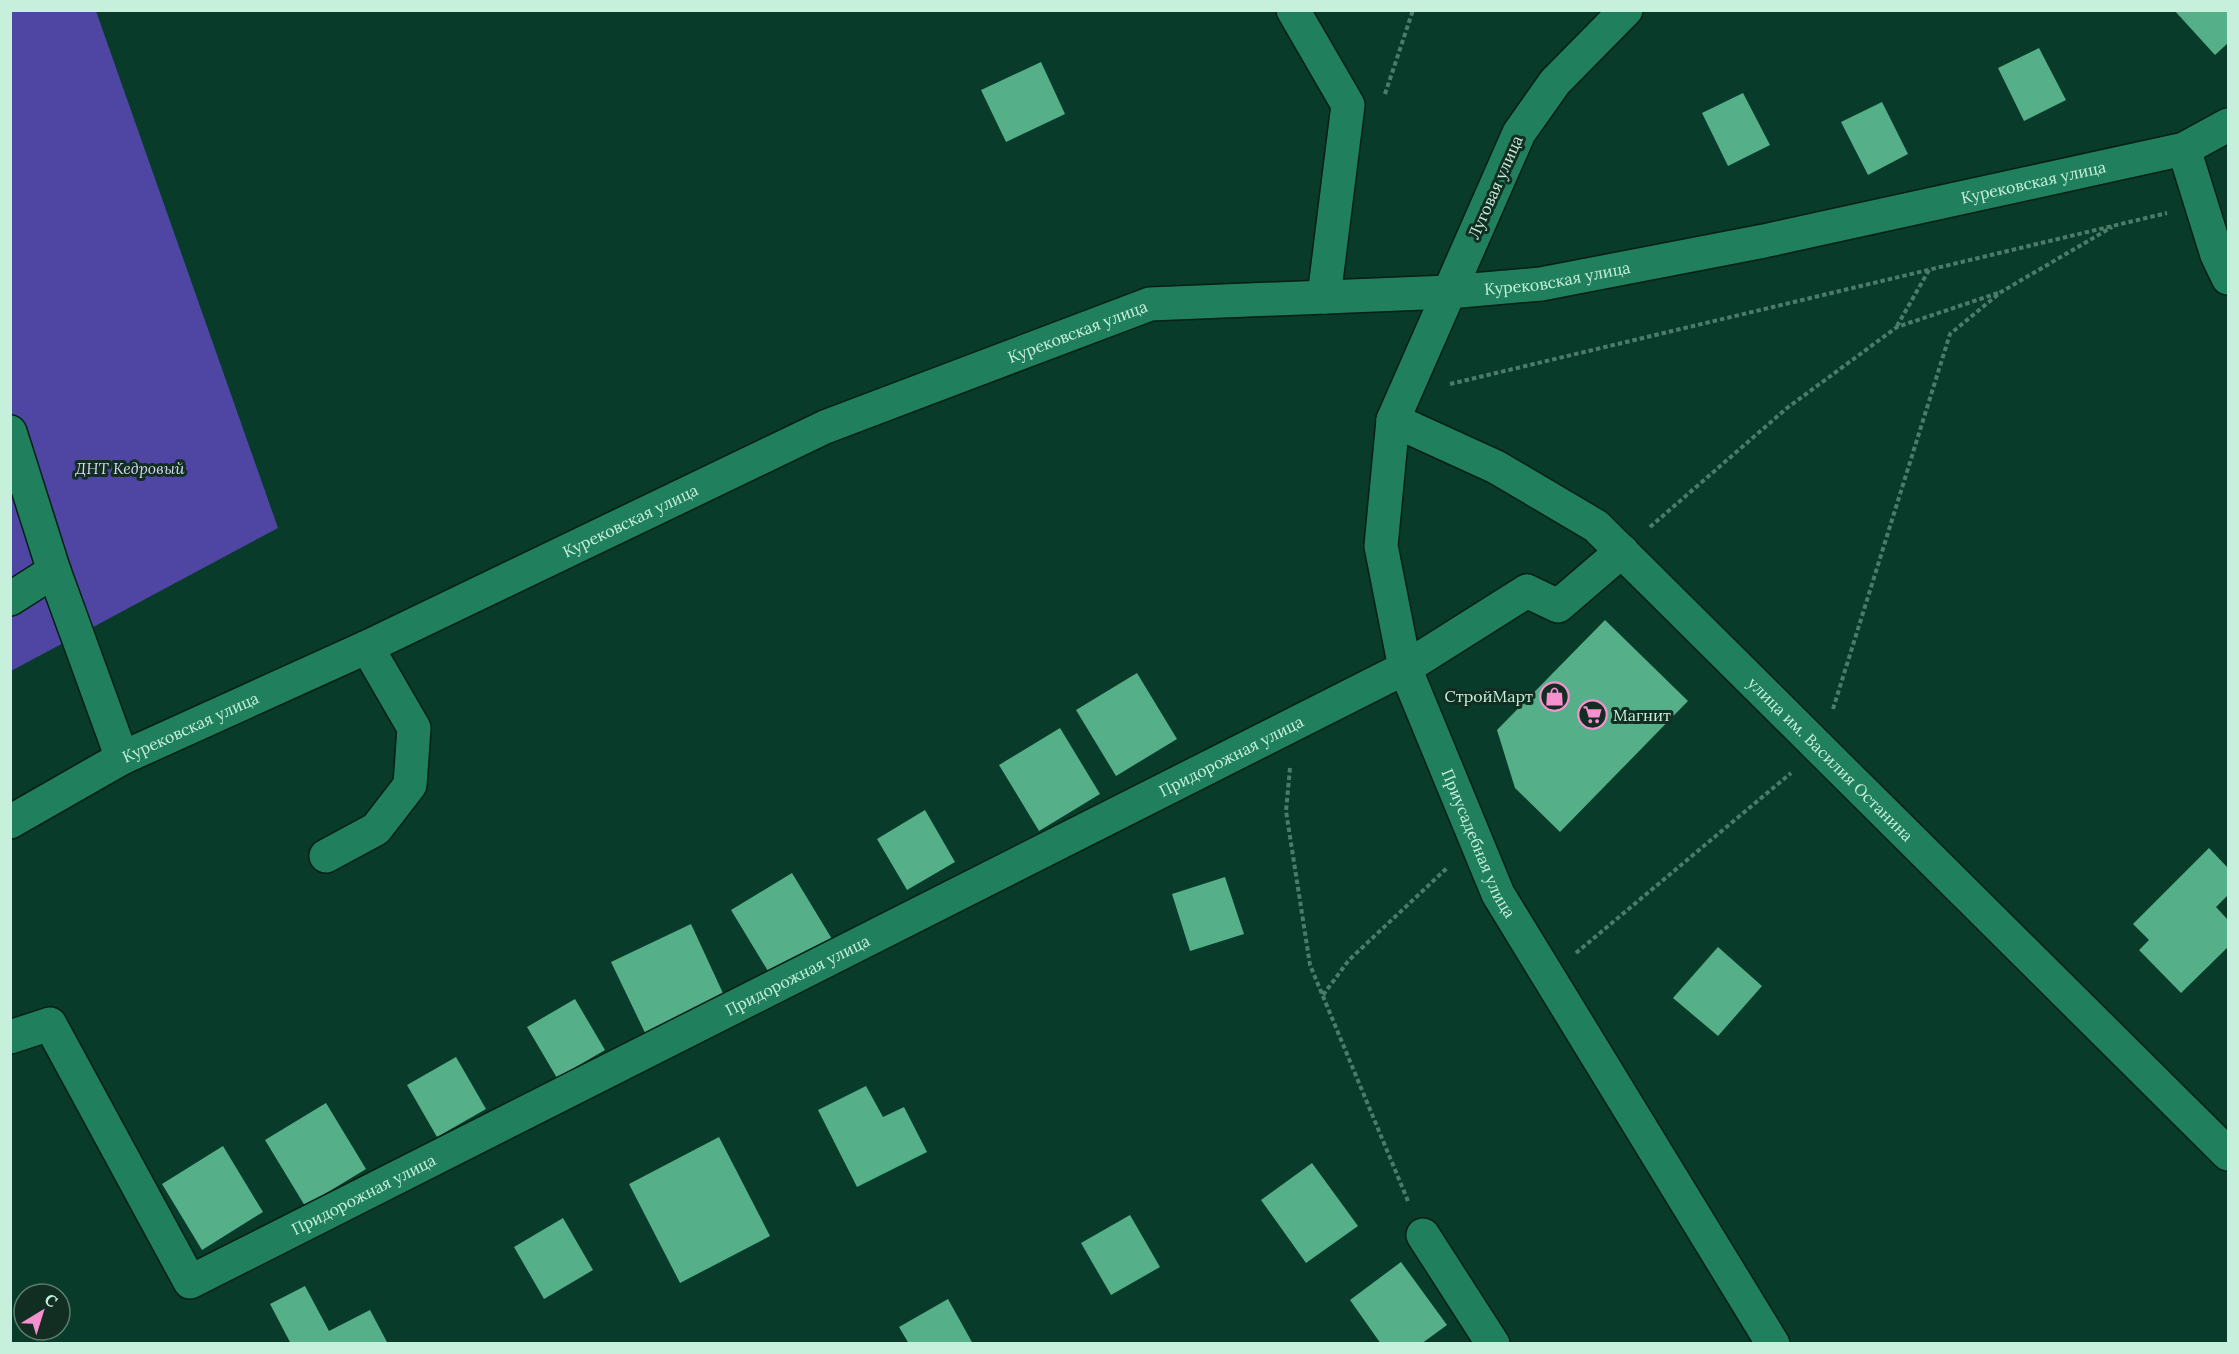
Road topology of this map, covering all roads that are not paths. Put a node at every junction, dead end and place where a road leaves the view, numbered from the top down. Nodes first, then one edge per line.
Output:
1 (1293, 10) edge
2 (1626, 10) edge
3 (2229, 125) edge
4 (2184, 149) junction
5 (2229, 278) edge
6 (1449, 292) junction
7 (1324, 297) junction
8 (1398, 407) junction
9 (10, 432) edge
10 (1622, 551) junction
11 (54, 571) junction
12 (10, 599) edge
13 (367, 647) junction
14 (1405, 668) junction
15 (122, 758) junction
16 (10, 822) edge
17 (326, 856) dead end
18 (10, 1037) edge
19 (2229, 1154) edge
20 (1423, 1235) road end
21 (1493, 1344) edge
22 (1773, 1344) edge

1 - 7 street
2 - 6 street, Луговая улица
3 - 4 street, Курековская улица
4 - 5 street
4 - 6 street, Курековская улица
6 - 7 street, Курековская улица
6 - 8 street, Приусадебная улица
7 - 13 street, Курековская улица
8 - 10 street, улица им. Василия Останина
8 - 14 street, Приусадебная улица
9 - 11 street
10 - 14 street, Придорожная улица
10 - 19 street, улица им. Василия Останина
11 - 12 street
11 - 15 street
13 - 15 street, Курековская улица
13 - 17 street
14 - 18 street, Придорожная улица
14 - 22 street, Приусадебная улица
15 - 16 street, Курековская улица
20 - 21 street

